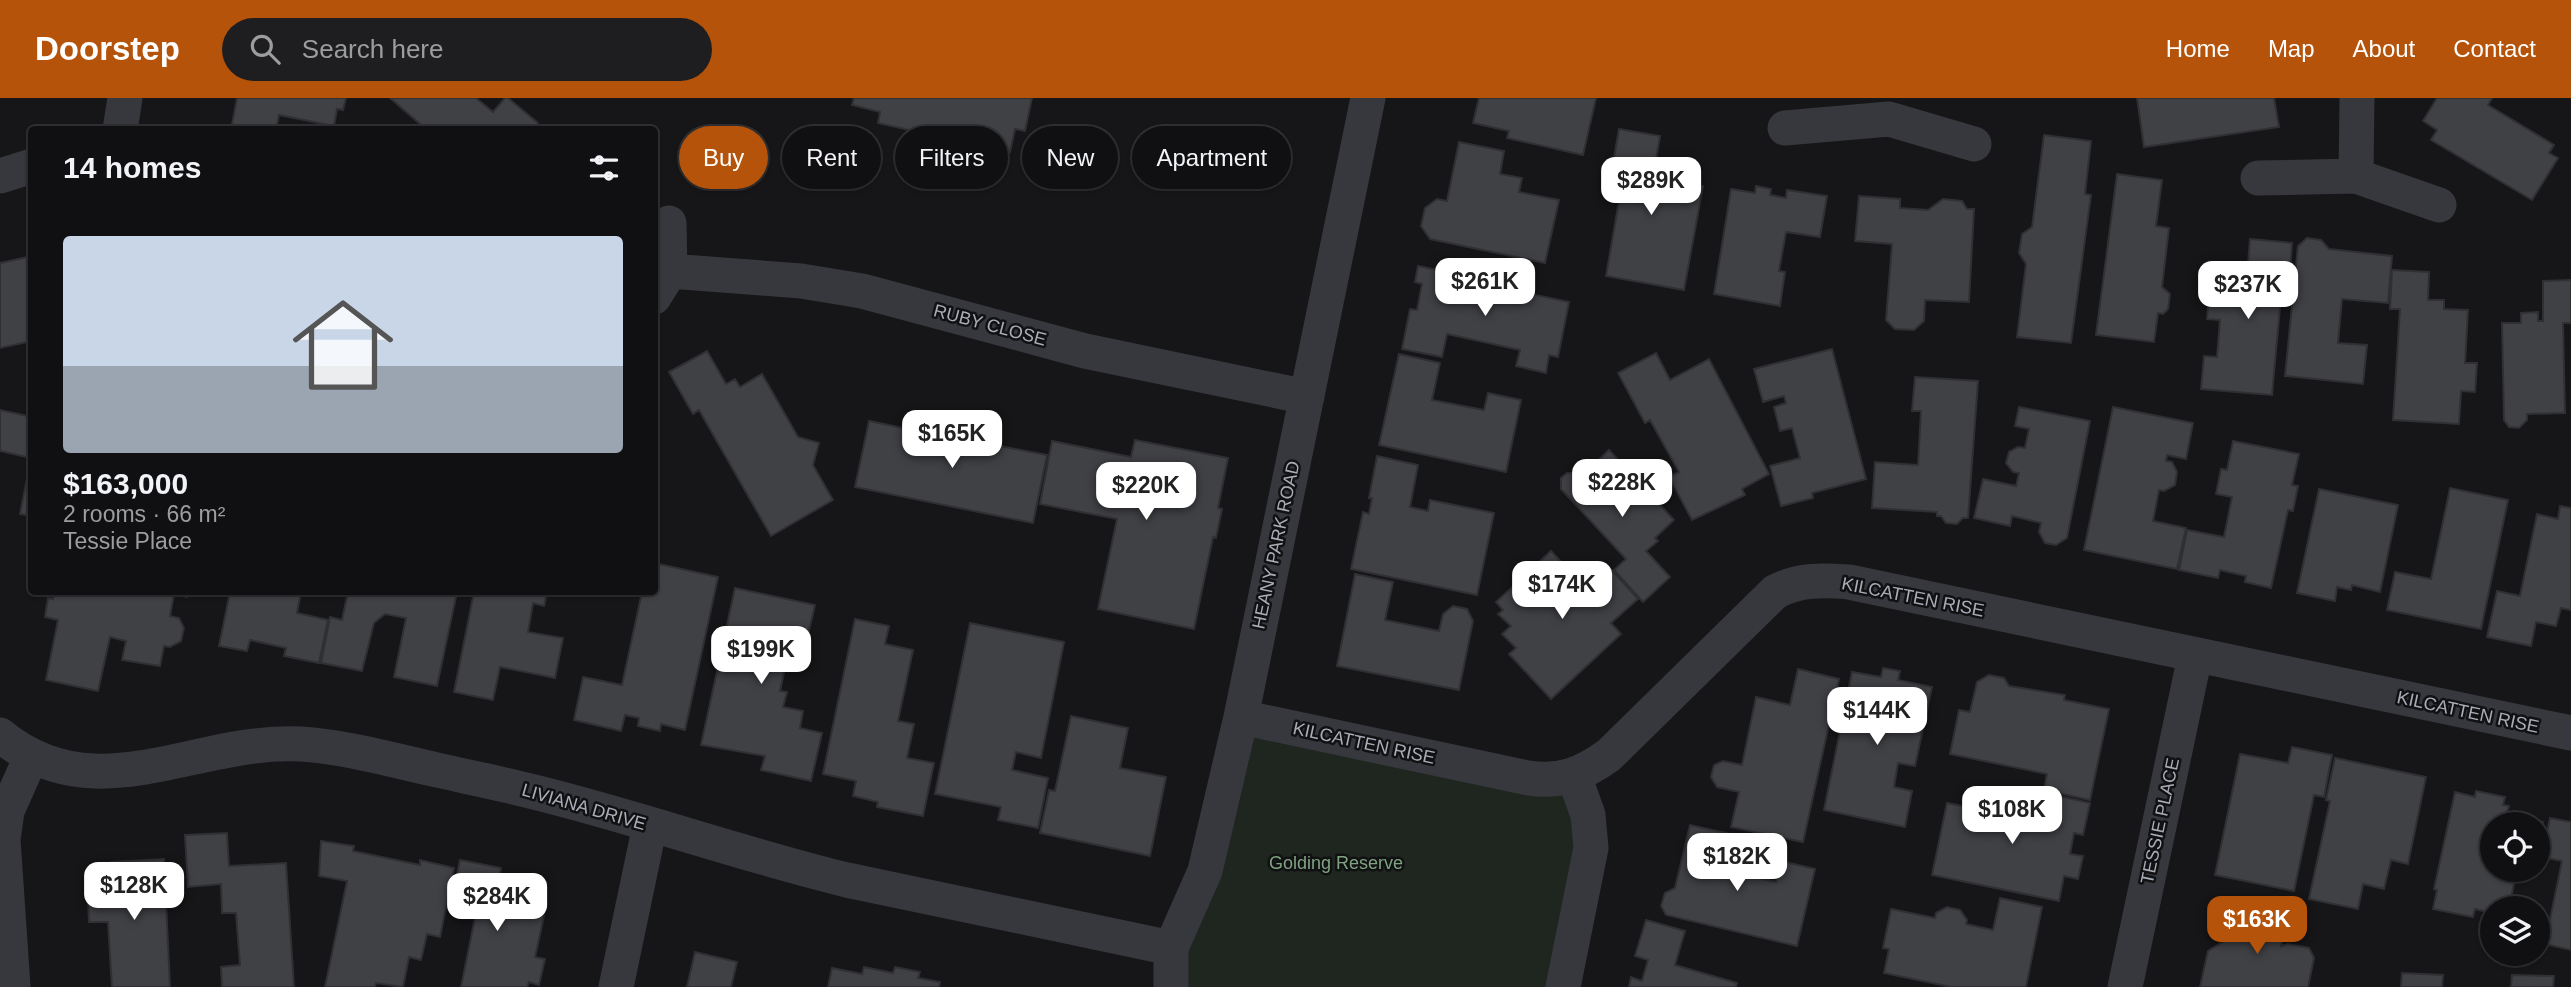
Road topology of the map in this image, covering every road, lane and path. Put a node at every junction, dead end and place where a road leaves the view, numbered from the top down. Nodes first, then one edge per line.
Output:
1 (125, 98) edge
2 (1368, 98) edge
3 (2357, 98) edge
4 (1890, 108) edge
5 (121, 126) edge
6 (1785, 128) dead end
7 (1975, 145) dead end
8 (28, 167) edge
9 (0, 176) edge
10 (2356, 176) junction
11 (2258, 178) dead end
12 (2439, 205) dead end
13 (669, 223) dead end
14 (662, 284) edge
15 (1307, 397) junction
16 (2195, 656) junction
17 (1241, 717) junction
18 (2571, 733) edge
19 (0, 735) edge
20 (31, 757) junction
21 (1574, 776) junction
22 (650, 825) junction
23 (1171, 948) junction
24 (13, 987) edge
25 (616, 987) edge
26 (1171, 987) edge
27 (1563, 987) edge
28 (2125, 987) edge

1 - 5 street
2 - 15 street, HEANY PARK ROAD
3 - 10 street
4 - 6 street
4 - 7 street
8 - 9 street
10 - 11 street
10 - 12 street
13 - 14 street, RUBY CLOSE
14 - 15 street, RUBY CLOSE
15 - 17 street, HEANY PARK ROAD
16 - 18 street, KILCATTEN RISE
16 - 21 street, KILCATTEN RISE
16 - 28 street, TESSIE PLACE
17 - 21 street, KILCATTEN RISE
17 - 23 street, HEANY PARK ROAD
19 - 20 street, LIVIANA DRIVE
20 - 22 street, LIVIANA DRIVE
20 - 24 street
21 - 27 street
22 - 23 street, LIVIANA DRIVE
22 - 25 street
23 - 26 street, HEANY PARK ROAD

